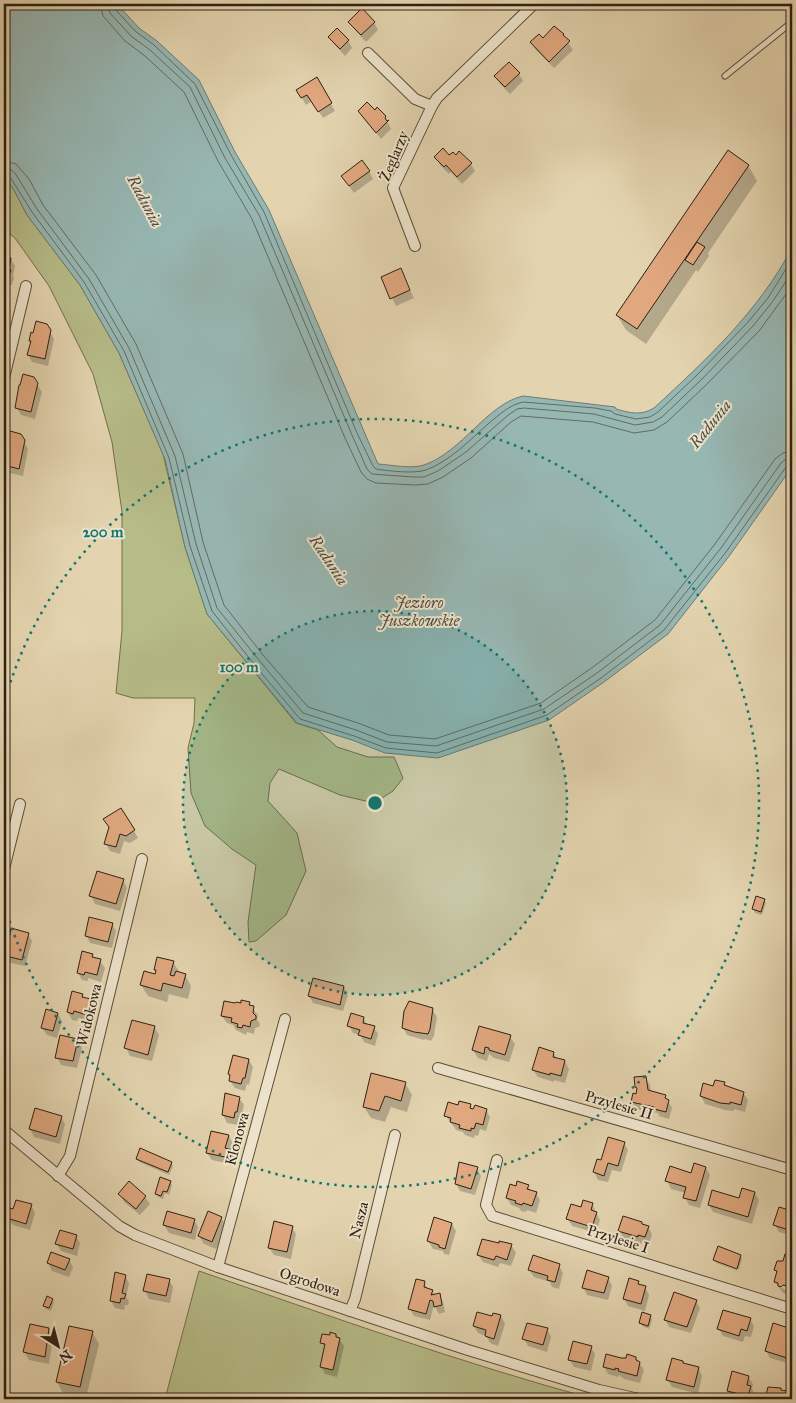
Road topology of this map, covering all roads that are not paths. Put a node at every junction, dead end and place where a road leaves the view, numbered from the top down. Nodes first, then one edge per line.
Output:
1 (534, 4) edge
2 (792, 22) edge
3 (368, 53) dead end
4 (725, 76) dead end
5 (432, 106) junction
6 (415, 246) dead end
7 (26, 286) dead end
8 (4, 378) edge
9 (20, 804) dead end
10 (142, 859) dead end
11 (4, 869) edge
12 (285, 1019) dead end
13 (438, 1068) dead end
14 (4, 1130) edge
15 (394, 1135) dead end
16 (497, 1160) dead end
17 (792, 1170) edge
18 (58, 1176) junction
19 (218, 1267) junction
20 (792, 1309) edge
21 (350, 1311) junction
22 (639, 1399) edge

1 - 5 street, Żeglarzy
2 - 4 lane
3 - 5 street
5 - 6 street, Żeglarzy
7 - 8 street
9 - 11 street
10 - 18 street, Widokowa
12 - 19 street, Klonowa
13 - 17 street, Przylesie II
14 - 18 street, Ogrodowa
15 - 21 street, Nasza
16 - 20 street, Przylesie I
18 - 19 street, Ogrodowa
19 - 21 street, Ogrodowa
21 - 22 street, Ogrodowa

